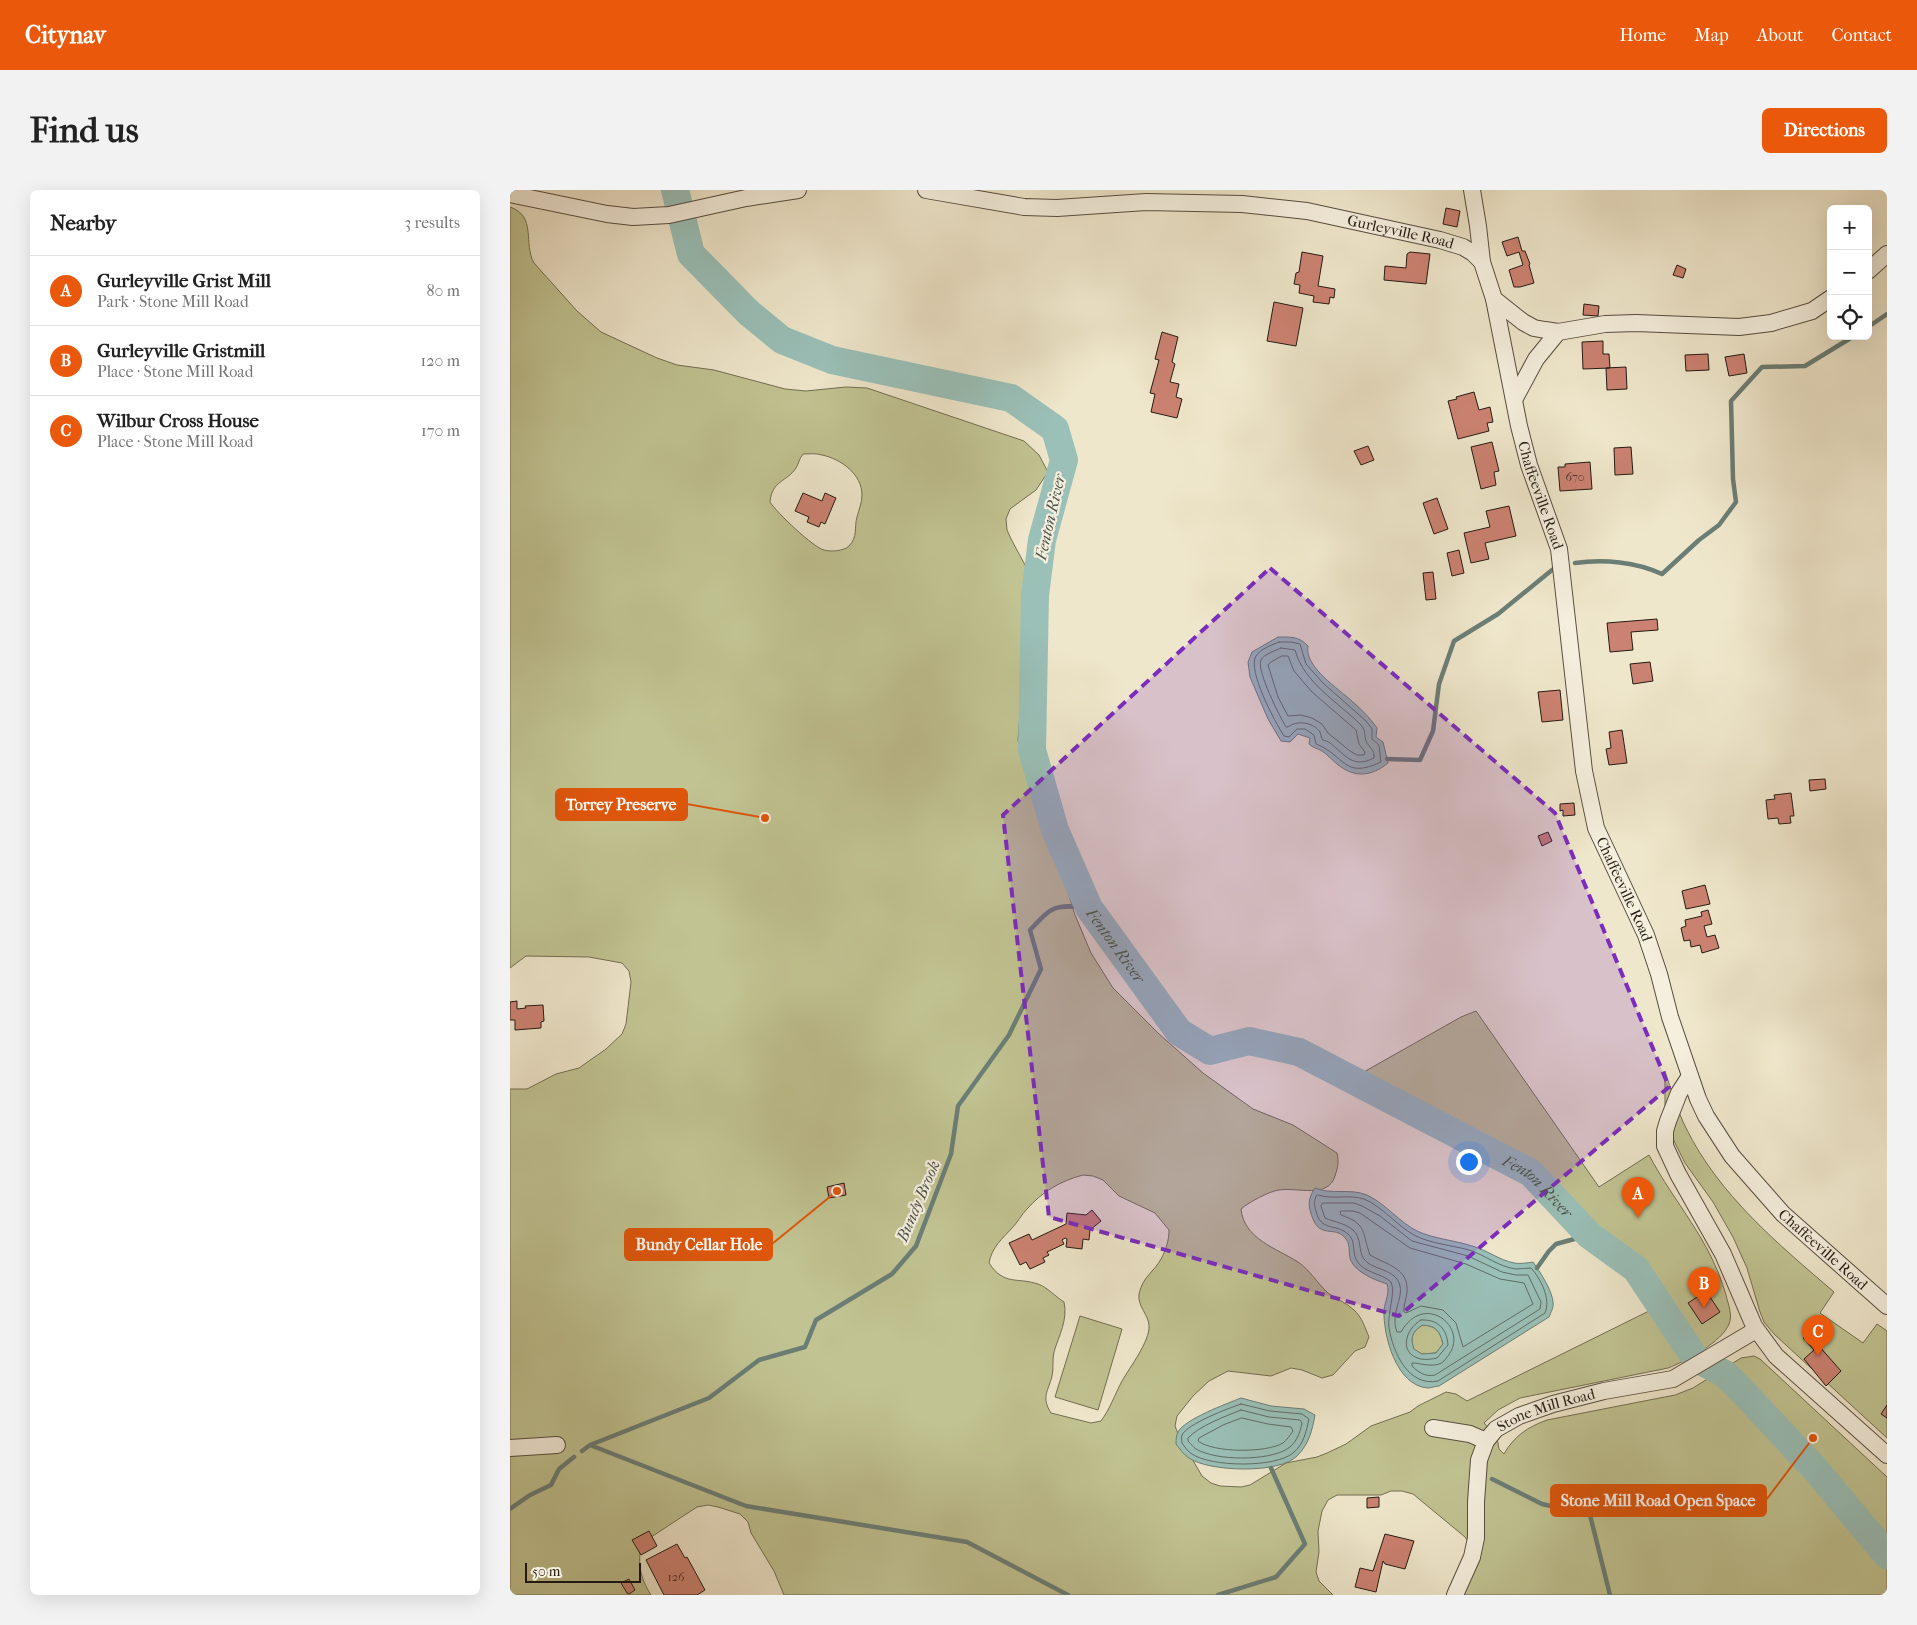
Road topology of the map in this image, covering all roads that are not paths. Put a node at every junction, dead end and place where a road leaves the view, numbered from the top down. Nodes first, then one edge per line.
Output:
1 (798, 190) edge
2 (926, 190) edge
3 (1472, 190) edge
4 (510, 194) edge
5 (1887, 254) edge
6 (1482, 262) junction
7 (1872, 267) edge
8 (1494, 299) junction
9 (1827, 301) edge
10 (1558, 332) junction
11 (1515, 398) junction
12 (1690, 1076) junction
13 (1887, 1306) edge
14 (1756, 1330) junction
15 (1433, 1428) dead end
16 (1486, 1441) junction
17 (557, 1446) dead end
18 (510, 1448) edge
19 (1887, 1455) edge
20 (1455, 1595) edge

1 - 4 street
2 - 6 street, Gurleyville Road
3 - 6 street
5 - 7 street
6 - 8 street
8 - 10 street
8 - 11 street, Chaffeeville Road
9 - 10 street
10 - 11 street
11 - 12 street, Chaffeeville Road
12 - 13 street, Chaffeeville Road
12 - 14 street
14 - 16 street, Stone Mill Road
14 - 19 street
15 - 16 street
16 - 20 street, Stone Mill Road
17 - 18 street

